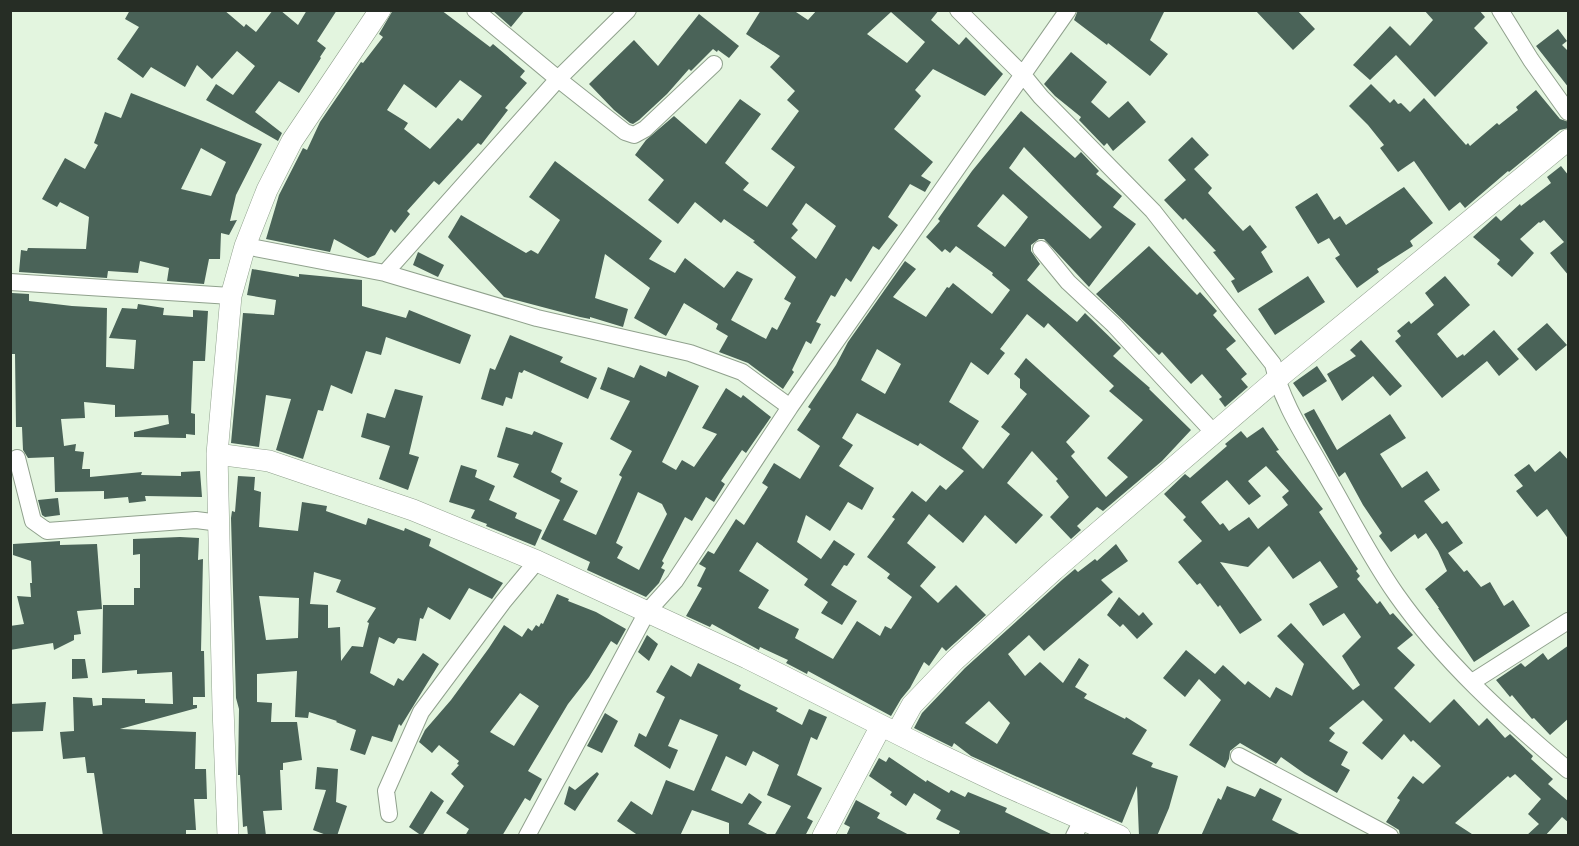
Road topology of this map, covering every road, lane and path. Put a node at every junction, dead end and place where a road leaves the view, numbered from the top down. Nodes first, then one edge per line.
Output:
1 (380, 10) edge
2 (475, 10) edge
3 (628, 10) edge
4 (958, 10) edge
5 (1068, 10) edge
6 (1500, 10) edge
7 (714, 64) dead end
8 (1023, 75) junction
9 (558, 79) junction
10 (1569, 112) edge
11 (1569, 140) edge
12 (245, 246) junction
13 (1041, 249) dead end
14 (385, 273) junction
15 (10, 282) edge
16 (231, 296) junction
17 (1277, 379) junction
18 (790, 407) junction
19 (1215, 434) junction
20 (217, 454) junction
21 (17, 458) dead end
22 (220, 523) junction
23 (537, 561) junction
24 (647, 612) junction
25 (1569, 621) edge
26 (1472, 682) junction
27 (889, 729) junction
28 (1239, 756) dead end
29 (1569, 770) edge
30 (389, 814) dead end
31 (1078, 828) edge
32 (228, 836) edge
33 (527, 836) edge
34 (823, 836) edge
35 (1120, 836) edge
36 (1390, 836) edge

1 - 12 street
2 - 9 street
3 - 9 street
4 - 8 street
5 - 8 street
6 - 10 street
7 - 9 street
8 - 17 street
8 - 18 street
9 - 14 street
11 - 17 street
12 - 14 street
12 - 16 street
13 - 19 street
14 - 18 street
15 - 16 street
16 - 20 street
17 - 19 street
17 - 26 street
18 - 24 street
19 - 27 street
20 - 22 street
20 - 23 street
21 - 22 street
22 - 32 street
23 - 24 street
23 - 30 street
24 - 27 street
24 - 33 street
25 - 26 street
26 - 29 street
27 - 31 street
27 - 34 street
28 - 36 street
31 - 35 street

